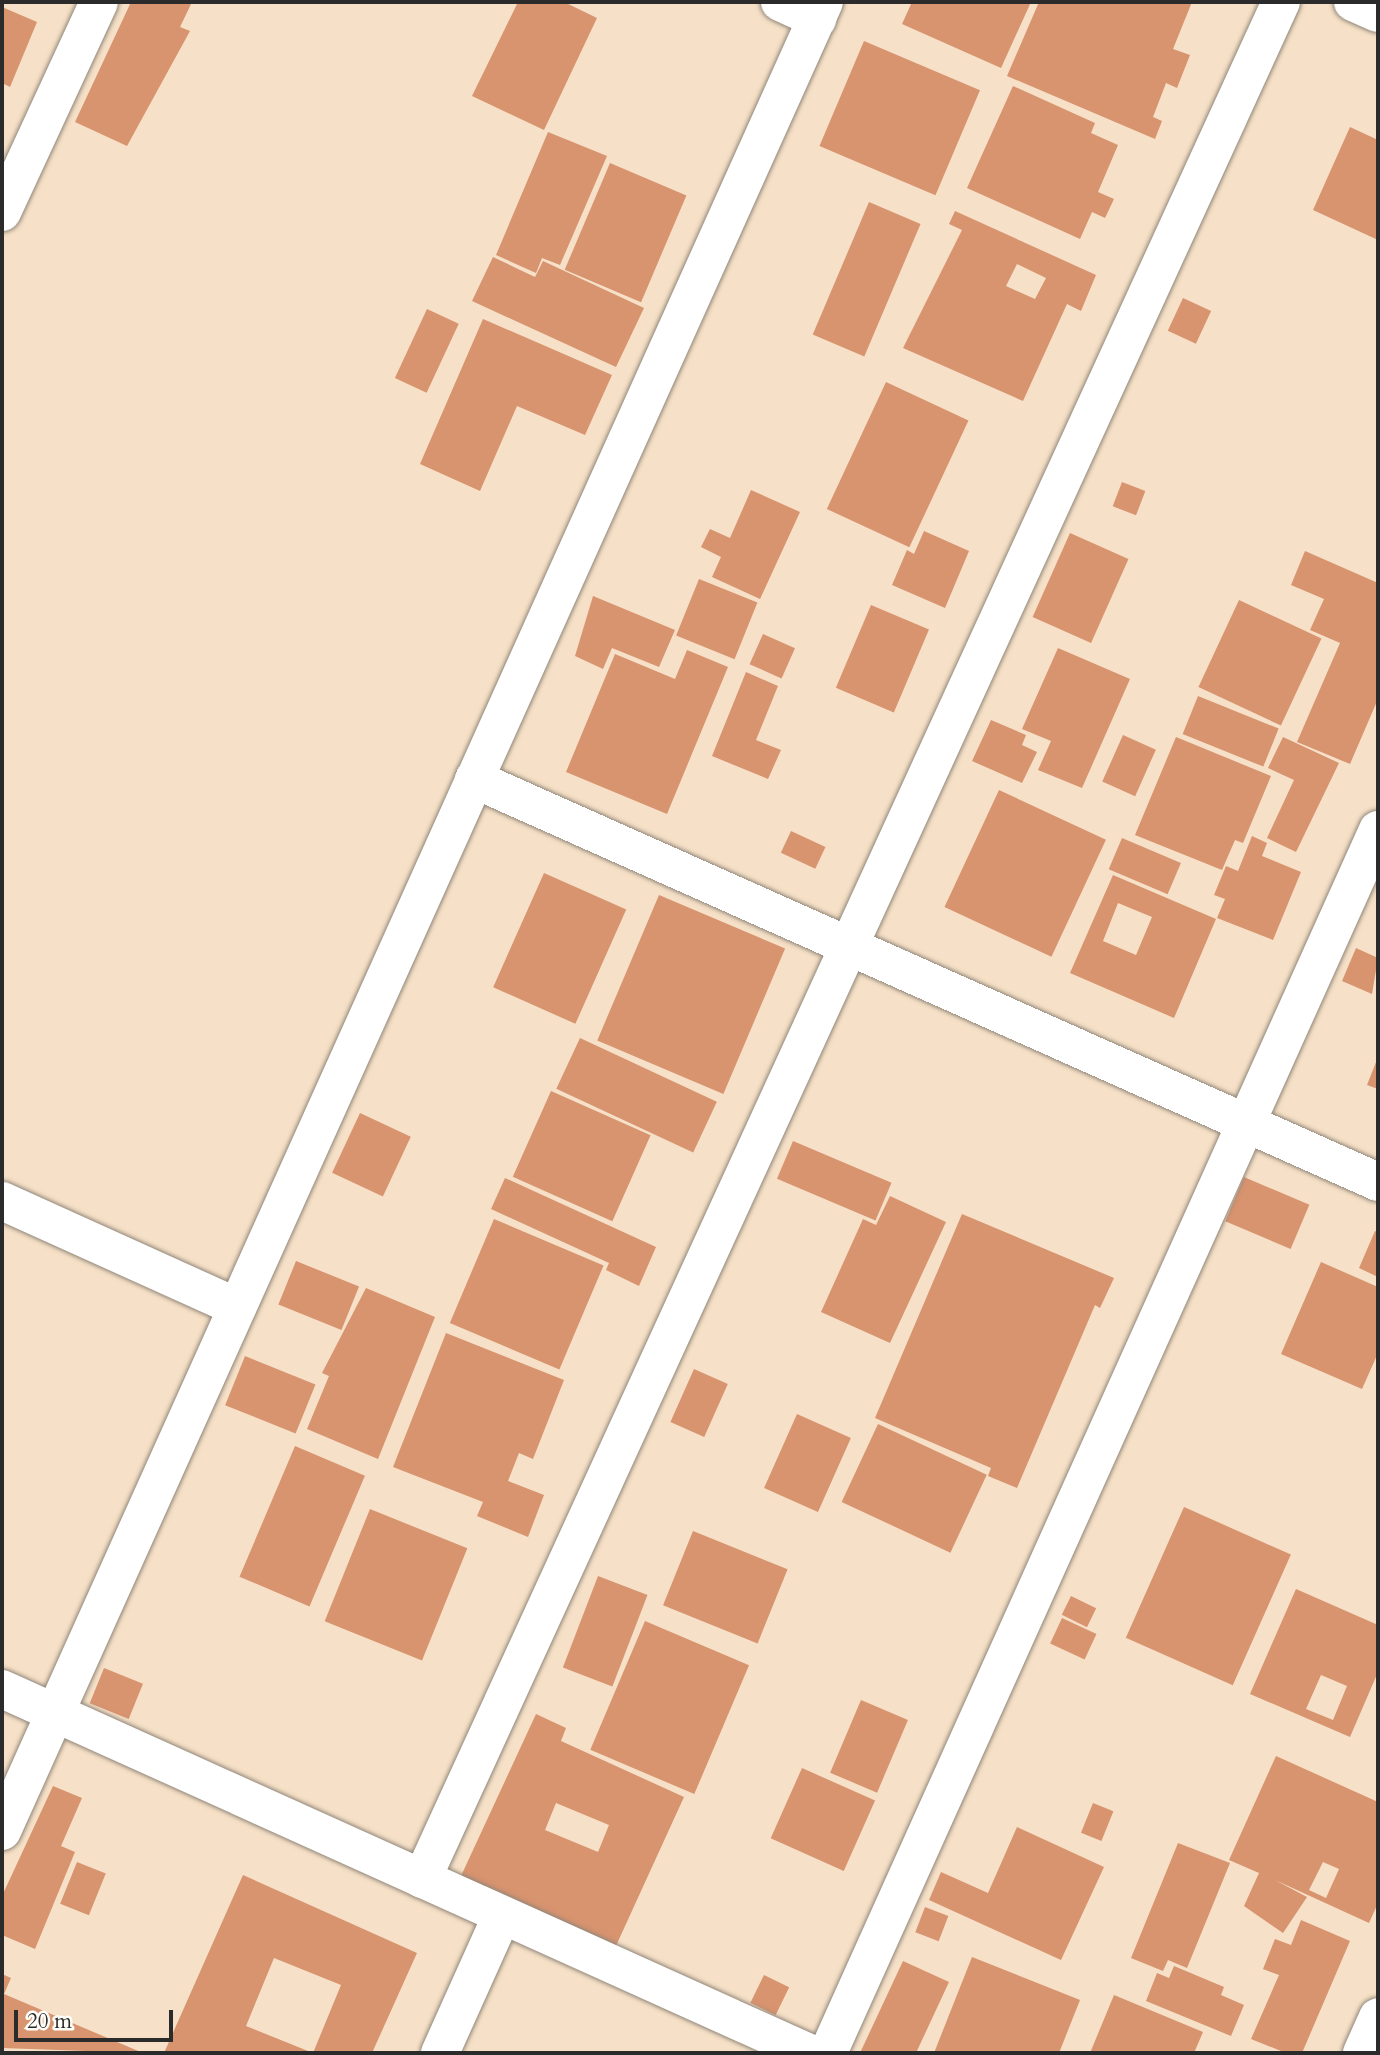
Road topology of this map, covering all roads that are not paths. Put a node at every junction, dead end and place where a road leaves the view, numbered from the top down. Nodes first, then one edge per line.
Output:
1 (99, 2) edge
2 (780, 2) edge
3 (1281, 2) edge
4 (1353, 2) edge
5 (820, 10) edge
6 (1378, 13) edge
7 (2, 212) edge
8 (474, 779) junction
9 (1378, 830) edge
10 (850, 947) junction
11 (1246, 1123) junction
12 (1378, 1182) edge
13 (2, 1201) edge
14 (237, 1307) junction
15 (2, 1689) edge
16 (55, 1713) junction
17 (2, 1831) edge
18 (422, 1879) junction
19 (502, 1915) junction
20 (1378, 2017) edge
21 (440, 2053) edge
22 (808, 2053) edge
23 (828, 2053) edge
24 (1362, 2053) edge

1 - 7 street
2 - 5 street
3 - 10 street
4 - 6 street
5 - 8 street
8 - 10 street
8 - 14 street
9 - 11 street
10 - 11 street
10 - 18 street
11 - 12 street
11 - 23 street
13 - 14 street
14 - 16 street
15 - 16 street
16 - 17 street
16 - 18 street
18 - 19 street
19 - 21 street
19 - 22 street
20 - 24 street

